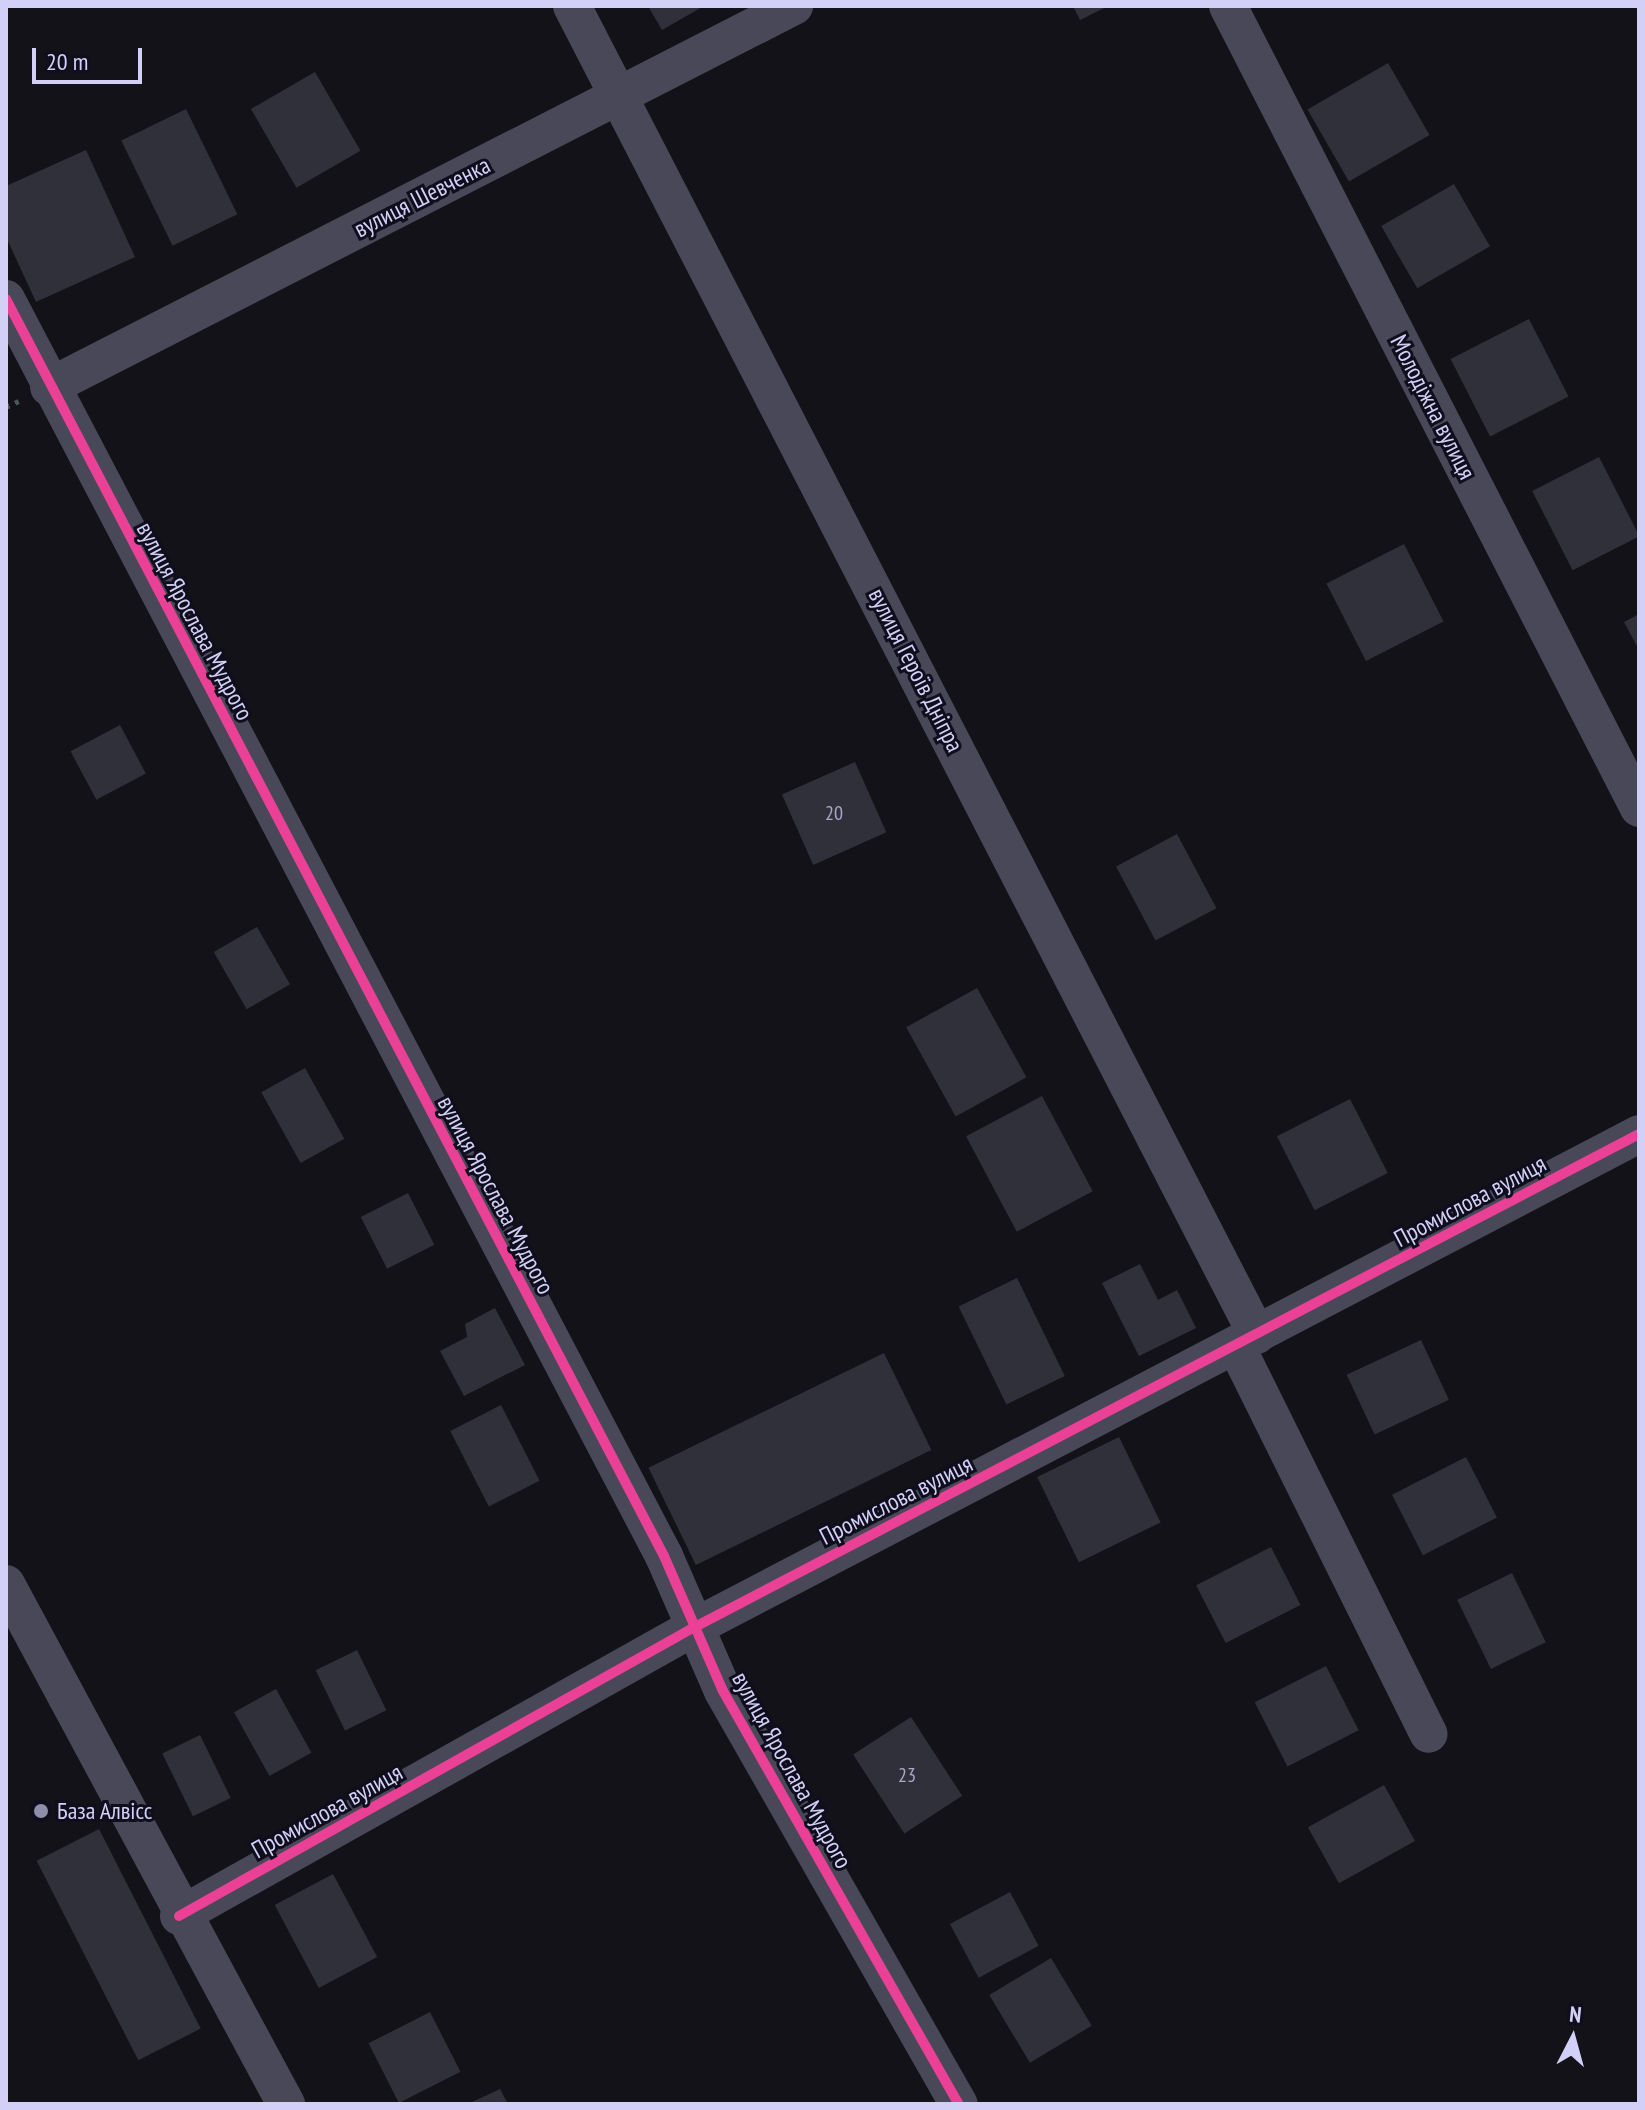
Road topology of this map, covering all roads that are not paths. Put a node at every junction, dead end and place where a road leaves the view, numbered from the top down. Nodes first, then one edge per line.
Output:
1 (572, 6) edge
2 (794, 6) edge
3 (1228, 6) edge
4 (620, 95) junction
5 (6, 299) edge
6 (49, 387) junction
7 (1639, 808) edge
8 (1639, 1134) edge
9 (1247, 1341) junction
10 (6, 1584) edge
11 (691, 1629) junction
12 (1429, 1734) dead end
13 (179, 1916) junction
14 (286, 2104) edge
15 (959, 2104) edge

1 - 4 street, вулиця Героїв Дніпра
2 - 4 street, вулиця Шевченка
3 - 7 street, Молодіжна вулиця
4 - 6 street, вулиця Шевченка
4 - 9 street, вулиця Героїв Дніпра
5 - 6 street, вулиця Ярослава Мудрого
6 - 11 street, вулиця Ярослава Мудрого
8 - 9 street, Промислова вулиця
9 - 11 street, Промислова вулиця
9 - 12 street, вулиця Героїв Дніпра
10 - 13 street
11 - 13 street, Промислова вулиця
11 - 15 street, вулиця Ярослава Мудрого
13 - 14 street

